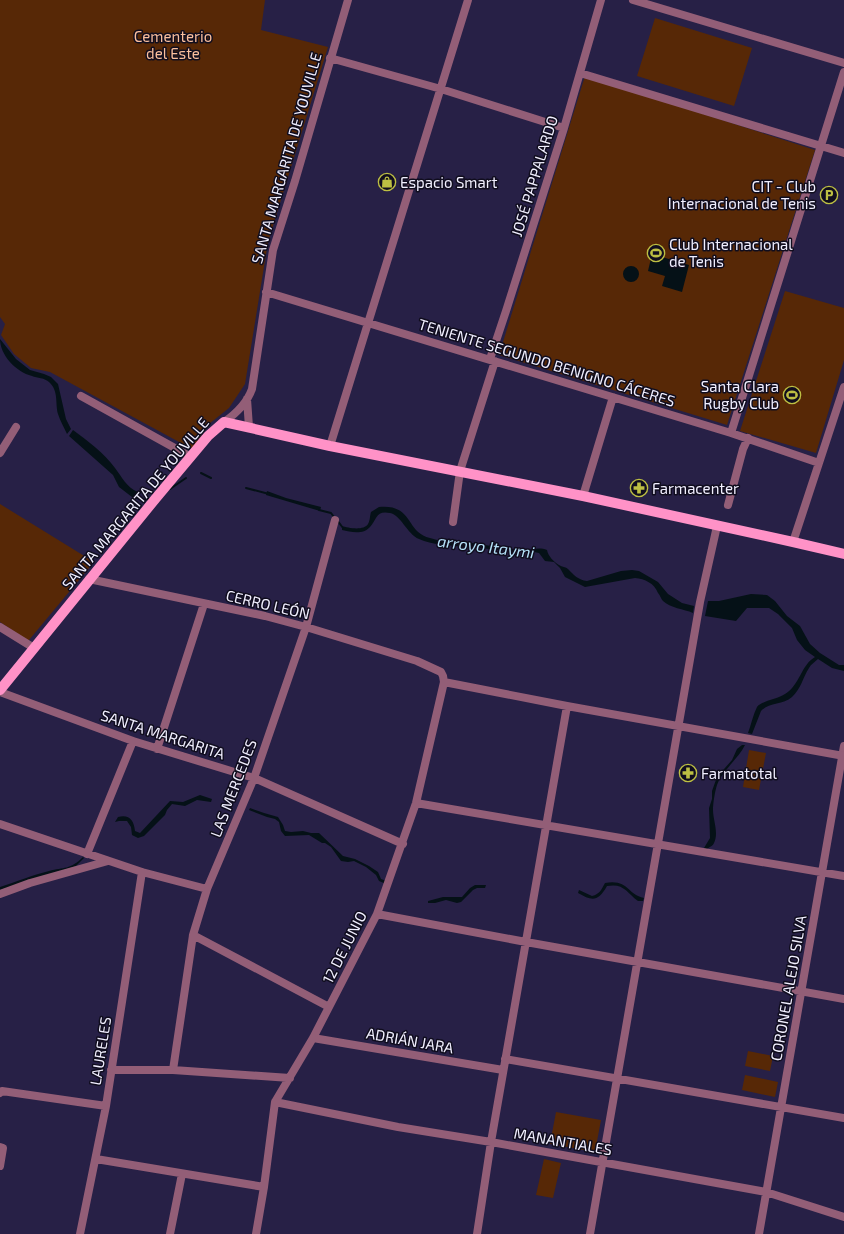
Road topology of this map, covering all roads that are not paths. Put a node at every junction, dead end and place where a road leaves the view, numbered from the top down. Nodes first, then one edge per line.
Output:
1 (348, 0) edge
2 (468, 0) edge
3 (600, 0) edge
4 (633, 0) edge
5 (330, 58) junction
6 (844, 63) edge
7 (844, 72) edge
8 (580, 73) junction
9 (441, 89) junction
10 (564, 128) junction
11 (821, 146) junction
12 (844, 153) edge
13 (266, 292) junction
14 (368, 323) junction
15 (492, 360) junction
16 (844, 387) edge
17 (81, 396) dead end
18 (613, 397) junction
19 (247, 399) junction
20 (842, 402) edge
21 (224, 422) junction
22 (16, 427) dead end
23 (249, 427) junction
24 (731, 433) junction
25 (748, 438) junction
26 (330, 446) junction
27 (0, 453) edge
28 (191, 457) junction
29 (819, 463) junction
30 (460, 471) junction
31 (583, 496) junction
32 (728, 505) dead end
33 (335, 520) dead end
34 (453, 522) dead end
35 (717, 526) junction
36 (793, 542) junction
37 (844, 554) edge
38 (89, 579) junction
39 (204, 604) junction
40 (306, 627) junction
41 (0, 628) edge
42 (34, 648) junction
43 (444, 682) junction
44 (0, 691) edge
45 (567, 706) junction
46 (679, 726) junction
47 (133, 741) junction
48 (844, 746) edge
49 (157, 748) junction
50 (843, 756) edge
51 (254, 778) junction
52 (416, 804) junction
53 (0, 824) edge
54 (546, 826) junction
55 (403, 844) junction
56 (659, 845) junction
57 (87, 854) junction
58 (109, 861) junction
59 (142, 872) junction
60 (822, 872) junction
61 (844, 876) edge
62 (207, 889) junction
63 (0, 894) edge
64 (377, 914) junction
65 (193, 935) junction
66 (526, 942) junction
67 (638, 962) junction
68 (801, 992) junction
69 (844, 999) edge
70 (329, 1007) junction
71 (313, 1038) junction
72 (505, 1059) junction
73 (110, 1070) junction
74 (173, 1070) junction
75 (503, 1070) junction
76 (290, 1078) junction
77 (617, 1078) junction
78 (0, 1093) edge
79 (275, 1102) junction
80 (106, 1106) junction
81 (781, 1107) junction
82 (844, 1118) edge
83 (491, 1142) junction
84 (2, 1148) edge
85 (96, 1159) junction
86 (602, 1163) junction
87 (0, 1166) edge
88 (182, 1174) junction
89 (264, 1187) junction
90 (766, 1192) junction
91 (844, 1217) edge
92 (80, 1234) edge
93 (170, 1234) edge
94 (256, 1234) edge
95 (477, 1234) edge
96 (590, 1234) edge
97 (759, 1234) edge

1 - 5 street, SANTA MARGARITA DE YOUVILLE
2 - 9 street
3 - 8 street, JOSÉ PAPPALARDO
4 - 6 street
5 - 9 street
5 - 13 street, SANTA MARGARITA DE YOUVILLE
7 - 11 street
8 - 10 street, JOSÉ PAPPALARDO
8 - 11 street
9 - 10 street
9 - 14 street
10 - 15 street, JOSÉ PAPPALARDO
11 - 12 street
11 - 24 street
13 - 14 street, TENIENTE SEGUNDO BENIGNO CÁCERES
13 - 19 street, SANTA MARGARITA DE YOUVILLE
14 - 15 street, TENIENTE SEGUNDO BENIGNO CÁCERES
14 - 26 street
15 - 18 street, TENIENTE SEGUNDO BENIGNO CÁCERES
15 - 30 street, JOSÉ PAPPALARDO
16 - 20 street
17 - 28 street
18 - 24 street, TENIENTE SEGUNDO BENIGNO CÁCERES
18 - 31 street
19 - 21 street, SANTA MARGARITA DE YOUVILLE
19 - 23 street
20 - 29 street
21 - 23 main road
21 - 28 main road, SANTA MARGARITA DE YOUVILLE
22 - 27 street
23 - 26 main road
24 - 25 street, TENIENTE SEGUNDO BENIGNO CÁCERES
25 - 29 street, TENIENTE SEGUNDO BENIGNO CÁCERES
25 - 32 street
26 - 30 main road
28 - 38 main road, SANTA MARGARITA DE YOUVILLE
29 - 36 street
30 - 31 main road
30 - 34 street, JOSÉ PAPPALARDO
31 - 35 main road
33 - 40 street, LAS MERCEDES
35 - 36 main road
35 - 46 street
36 - 37 main road
38 - 39 street, CERRO LEÓN
38 - 42 main road, SANTA MARGARITA DE YOUVILLE
39 - 40 street, CERRO LEÓN
39 - 49 street
40 - 43 street, CERRO LEÓN
40 - 51 street, LAS MERCEDES
41 - 42 street
42 - 44 main road, SANTA MARGARITA DE YOUVILLE
43 - 45 street
43 - 52 street, 12 DE JUNIO
44 - 47 street, SANTA MARGARITA
45 - 46 street
45 - 54 street
46 - 50 street
46 - 56 street
47 - 49 street, SANTA MARGARITA
47 - 57 street
48 - 50 street, CORONEL ALEJO SILVA
49 - 51 street, SANTA MARGARITA
50 - 60 street, CORONEL ALEJO SILVA
51 - 55 street, SANTA MARGARITA
51 - 62 street, LAS MERCEDES
52 - 54 street
52 - 55 street, 12 DE JUNIO
53 - 57 street
54 - 56 street
54 - 66 street
55 - 64 street, 12 DE JUNIO
56 - 60 street
56 - 67 street
57 - 58 street
58 - 59 street
58 - 63 street
59 - 62 street
59 - 73 street, LAURELES
60 - 61 street
60 - 68 street, CORONEL ALEJO SILVA
62 - 65 street, LAS MERCEDES
64 - 66 street
64 - 70 street, 12 DE JUNIO
65 - 70 street
65 - 74 street, LAS MERCEDES
66 - 67 street
66 - 72 street
67 - 68 street
67 - 77 street
68 - 69 street
68 - 81 street, CORONEL ALEJO SILVA
70 - 71 street, 12 DE JUNIO
71 - 75 street, ADRIÁN JARA
71 - 76 street, 12 DE JUNIO
72 - 75 street
72 - 77 street
73 - 74 street
73 - 80 street, LAURELES
74 - 76 street
75 - 83 street
76 - 79 street, 12 DE JUNIO
77 - 81 street
77 - 86 street
78 - 80 street
79 - 83 street, MANANTIALES
79 - 89 street, 12 DE JUNIO
80 - 85 street, LAURELES
81 - 82 street
81 - 90 street, CORONEL ALEJO SILVA
83 - 86 street, MANANTIALES
83 - 95 street
84 - 87 street
85 - 88 street
85 - 92 street, LAURELES
86 - 90 street, MANANTIALES
86 - 96 street
88 - 89 street
88 - 93 street
89 - 94 street, 12 DE JUNIO
90 - 91 street, MANANTIALES
90 - 97 street, CORONEL ALEJO SILVA

